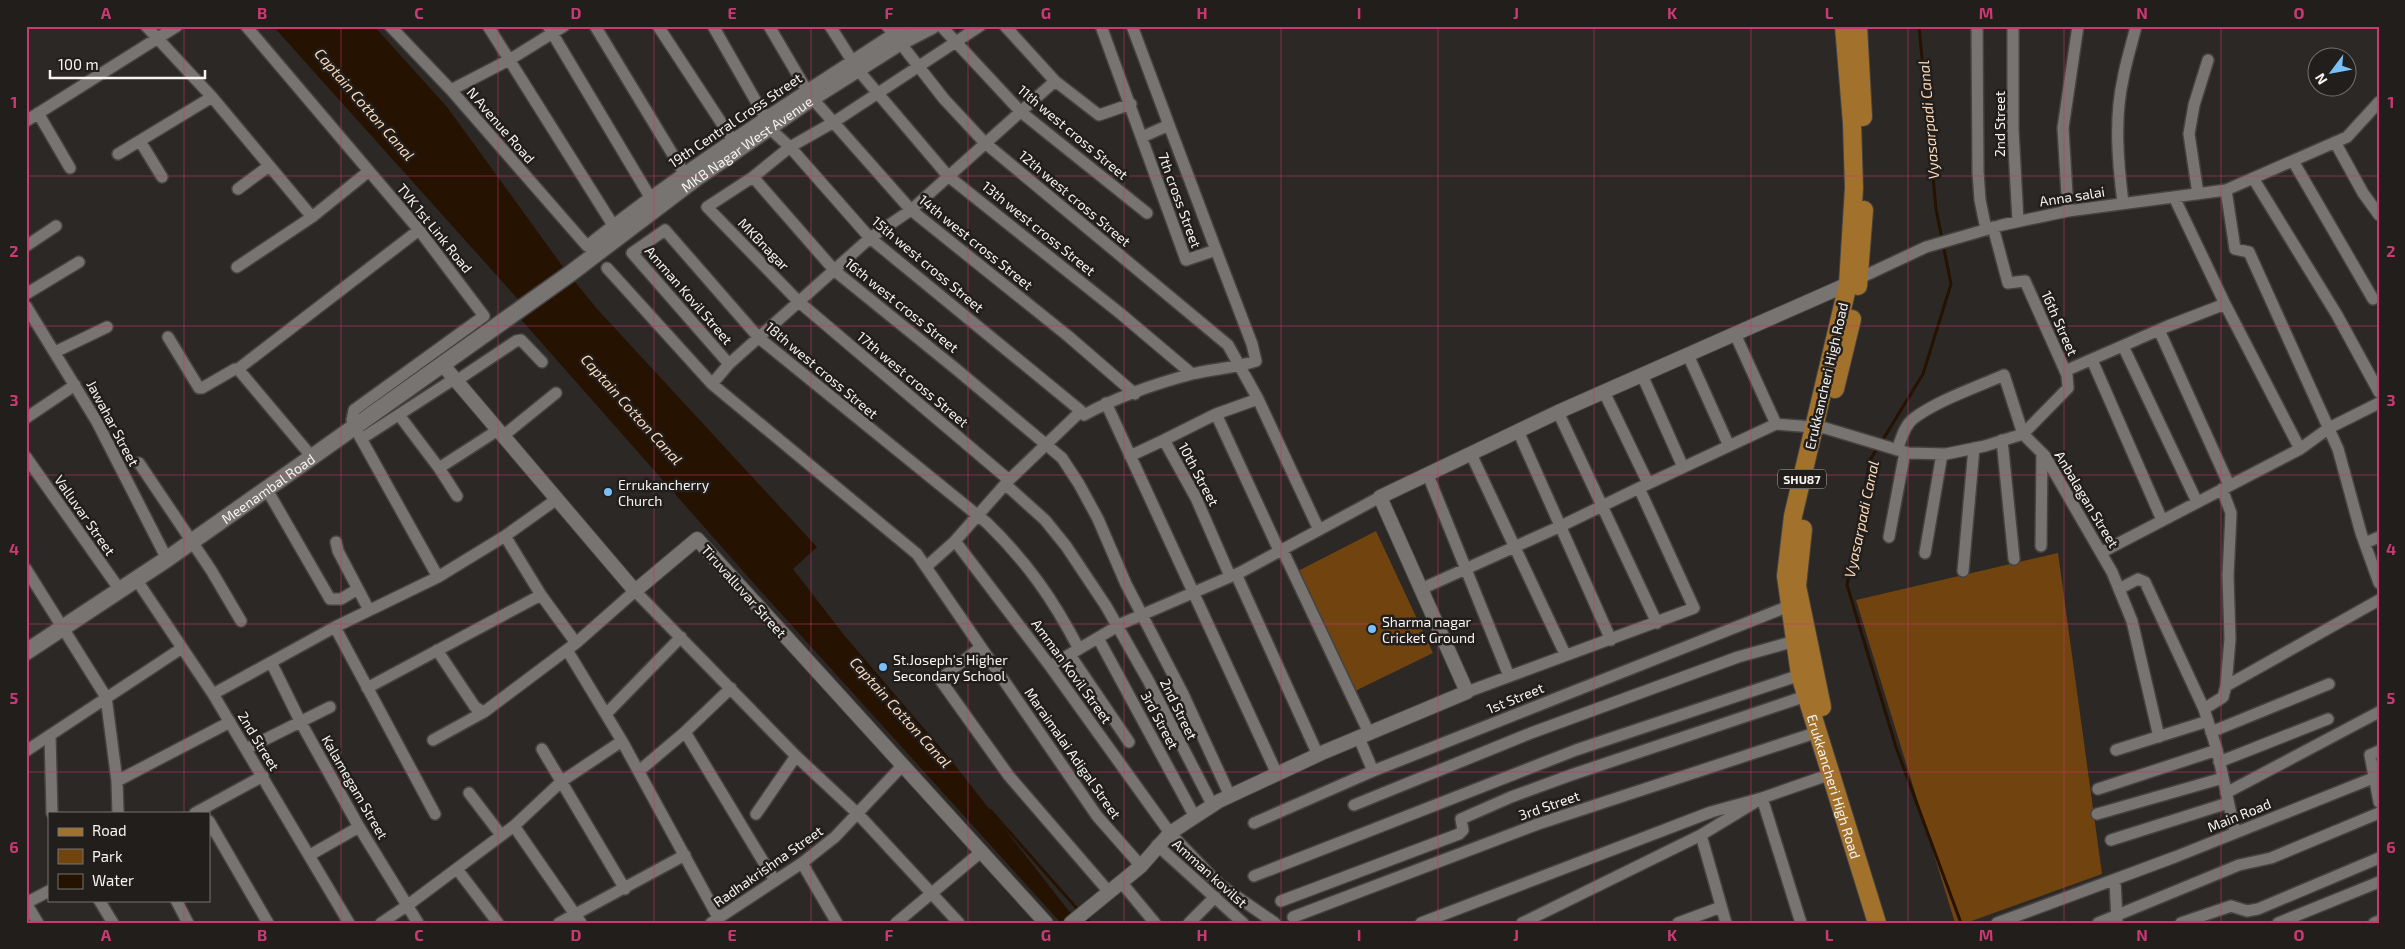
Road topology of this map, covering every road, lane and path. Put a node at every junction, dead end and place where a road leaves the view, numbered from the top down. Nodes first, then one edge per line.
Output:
1 (146, 26) edge
2 (176, 26) edge
3 (246, 26) edge
4 (390, 26) edge
5 (488, 26) edge
6 (564, 26) edge
7 (595, 26) edge
8 (658, 26) edge
9 (713, 26) edge
10 (769, 26) edge
11 (830, 26) edge
12 (905, 26) edge
13 (932, 26) edge
14 (941, 26) edge
15 (980, 26) edge
16 (1005, 26) edge
17 (1101, 26) edge
18 (1132, 26) edge
19 (1844, 26) edge
20 (1858, 26) edge
21 (1977, 26) edge
22 (2013, 26) edge
23 (2078, 26) edge
24 (2136, 26) edge
25 (550, 30) edge
26 (893, 35) edge
27 (158, 38) junction
28 (957, 43) junction
29 (509, 60) junction
30 (2208, 60) dead end
31 (855, 65) junction
32 (919, 68) junction
33 (1055, 81) junction
34 (451, 90) junction
35 (809, 93) junction
36 (878, 94) junction
37 (212, 97) junction
38 (2379, 102) edge
39 (1131, 104) junction
40 (1021, 112) junction
41 (38, 113) junction
42 (26, 121) edge
43 (834, 122) junction
44 (1169, 125) junction
45 (759, 127) junction
46 (1142, 137) junction
47 (732, 140) junction
48 (140, 141) junction
49 (2335, 142) junction
50 (985, 143) junction
51 (790, 148) junction
52 (118, 154) dead end
53 (2293, 161) junction
54 (269, 166) junction
55 (70, 168) dead end
56 (369, 171) junction
57 (684, 173) junction
58 (948, 176) junction
59 (162, 177) dead end
60 (753, 177) junction
61 (2253, 178) junction
62 (238, 189) dead end
63 (2226, 190) junction
64 (2198, 194) junction
65 (650, 197) junction
66 (2174, 197) junction
67 (2123, 203) junction
68 (911, 210) junction
69 (2068, 211) junction
70 (1147, 213) dead end
71 (2379, 215) edge
72 (312, 217) junction
73 (2018, 221) junction
74 (613, 225) junction
75 (56, 226) dead end
76 (1990, 228) junction
77 (419, 230) junction
78 (665, 230) joint
79 (870, 238) junction
80 (26, 246) edge
81 (587, 246) joint
82 (1216, 250) junction
83 (79, 262) dead end
84 (237, 267) dead end
85 (607, 268) dead end
86 (835, 271) junction
87 (1854, 281) junction
88 (26, 294) edge
89 (2373, 300) dead end
90 (798, 302) junction
91 (2225, 304) junction
92 (26, 306) edge
93 (507, 318) joint
94 (108, 327) dead end
95 (2159, 330) junction
96 (1735, 334) junction
97 (168, 337) dead end
98 (759, 338) junction
99 (2123, 346) junction
100 (55, 352) junction
101 (1688, 355) junction
102 (2092, 360) junction
103 (542, 362) dead end
104 (442, 364) junction
105 (729, 364) junction
106 (1240, 366) junction
107 (238, 370) junction
108 (2065, 371) junction
109 (1192, 374) junction
110 (1642, 375) junction
111 (455, 380) junction
112 (712, 384) junction
113 (75, 385) junction
114 (1604, 392) junction
115 (2379, 392) edge
116 (556, 393) dead end
117 (1135, 394) junction
118 (1258, 399) junction
119 (1106, 403) junction
120 (2379, 403) edge
121 (1081, 411) junction
122 (1558, 412) junction
123 (1216, 414) junction
124 (398, 415) junction
125 (26, 418) edge
126 (1776, 424) junction
127 (1819, 426) junction
128 (2329, 428) junction
129 (1518, 431) junction
130 (357, 432) junction
131 (501, 433) junction
132 (2023, 434) junction
133 (1164, 440) junction
134 (2002, 440) junction
135 (1045, 444) junction
136 (1729, 446) junction
137 (1974, 448) junction
138 (2300, 449) junction
139 (1901, 451) junction
140 (2042, 453) junction
141 (1471, 454) junction
142 (1942, 454) junction
143 (26, 456) edge
144 (1130, 456) junction
145 (312, 457) junction
146 (139, 462) dead end
147 (1683, 467) junction
148 (439, 468) junction
149 (1428, 475) junction
150 (1007, 482) junction
151 (1643, 486) junction
152 (2226, 487) junction
153 (266, 488) junction
154 (457, 496) dead end
155 (1380, 497) junction
156 (557, 499) junction
157 (2197, 502) junction
158 (1602, 505) junction
159 (976, 516) junction
160 (2162, 520) junction
161 (1561, 526) junction
162 (1319, 530) junction
163 (505, 536) junction
164 (1890, 537) dead end
165 (2379, 537) edge
166 (190, 541) junction
167 (955, 541) junction
168 (336, 542) dead end
169 (2365, 543) junction
170 (2041, 546) dead end
171 (1515, 547) junction
172 (1282, 549) junction
173 (2102, 552) junction
174 (1925, 553) dead end
175 (167, 559) junction
176 (2014, 559) dead end
177 (926, 567) junction
178 (1466, 568) junction
179 (26, 569) edge
180 (1962, 571) dead end
181 (1233, 575) junction
182 (438, 577) junction
183 (136, 579) junction
184 (2379, 583) edge
185 (358, 589) junction
186 (1421, 589) junction
187 (2119, 589) junction
188 (120, 590) junction
189 (635, 591) junction
190 (1193, 593) junction
191 (542, 595) junction
192 (2379, 600) edge
193 (1789, 606) junction
194 (369, 610) junction
195 (1142, 616) junction
196 (241, 621) dead end
197 (1657, 623) junction
198 (63, 626) junction
199 (1117, 626) junction
200 (335, 627) junction
201 (681, 638) junction
202 (1098, 638) junction
203 (1611, 640) junction
204 (1794, 641) junction
205 (576, 643) junction
206 (981, 647) junction
207 (182, 648) junction
208 (437, 650) junction
209 (566, 650) junction
210 (26, 652) edge
211 (1074, 652) junction
212 (1565, 654) junction
213 (271, 662) junction
214 (1050, 666) junction
215 (1800, 675) junction
216 (1509, 676) junction
217 (2329, 684) dead end
218 (2226, 686) junction
219 (367, 688) junction
220 (731, 688) junction
221 (1467, 692) junction
222 (213, 694) junction
223 (1806, 696) junction
224 (106, 697) junction
225 (330, 707) dead end
226 (2204, 709) junction
227 (484, 712) junction
228 (2379, 712) edge
229 (606, 714) junction
230 (2328, 718) dead end
231 (230, 722) junction
232 (300, 722) junction
233 (2210, 726) junction
234 (685, 732) junction
235 (1818, 732) junction
236 (50, 735) junction
237 (1364, 736) junction
238 (2159, 737) junction
239 (433, 740) dead end
240 (622, 741) junction
241 (1129, 742) dead end
242 (246, 749) junction
243 (542, 749) dead end
244 (2116, 750) dead end
245 (2217, 750) junction
246 (26, 751) edge
247 (2379, 751) edge
248 (1318, 755) junction
249 (796, 756) junction
250 (2219, 762) junction
251 (902, 766) junction
252 (1373, 770) junction
253 (639, 771) junction
254 (1277, 774) junction
255 (1831, 774) junction
256 (263, 776) junction
257 (2223, 778) junction
258 (2373, 778) junction
259 (117, 781) junction
260 (562, 782) junction
261 (2098, 789) dead end
262 (469, 793) dead end
263 (1230, 796) junction
264 (1762, 798) junction
265 (2227, 798) junction
266 (2379, 802) edge
267 (1354, 805) dead end
268 (1213, 806) junction
269 (52, 812) edge
270 (118, 812) edge
271 (200, 812) edge
272 (2379, 813) edge
273 (435, 814) dead end
274 (756, 814) dead end
275 (858, 814) junction
276 (2097, 814) dead end
277 (1195, 817) junction
278 (1254, 822) dead end
279 (210, 823) edge
280 (514, 826) junction
281 (359, 827) junction
282 (2235, 832) junction
283 (1170, 833) junction
284 (502, 835) junction
285 (1701, 835) junction
286 (2111, 840) dead end
287 (1158, 845) junction
288 (981, 852) junction
289 (310, 855) junction
290 (684, 855) junction
291 (2379, 858) edge
292 (802, 863) junction
293 (1141, 866) junction
294 (457, 869) junction
295 (1254, 876) dead end
296 (2115, 880) junction
297 (775, 881) junction
298 (1121, 882) junction
299 (2379, 882) edge
300 (625, 888) junction
301 (48, 892) edge
302 (933, 892) junction
303 (1109, 892) junction
304 (1215, 897) junction
305 (1281, 901) dead end
306 (100, 902) edge
307 (177, 902) edge
308 (26, 903) edge
309 (408, 905) junction
310 (1721, 907) junction
311 (2247, 911) junction
312 (1293, 918) dead end
313 (578, 919) edge
314 (2117, 919) edge
315 (715, 921) edge
316 (2379, 921) edge
317 (38, 923) edge
318 (114, 923) edge
319 (188, 923) edge
320 (268, 923) edge
321 (349, 923) edge
322 (380, 923) edge
323 (418, 923) edge
324 (498, 923) edge
325 (559, 923) edge
326 (837, 923) edge
327 (896, 923) edge
328 (959, 923) edge
329 (1046, 923) edge
330 (1071, 923) edge
331 (1155, 923) edge
332 (1189, 923) edge
333 (1243, 923) edge
334 (1275, 923) edge
335 (1421, 923) edge
336 (1522, 923) edge
337 (1678, 923) edge
338 (1726, 923) edge
339 (1801, 923) edge
340 (1877, 923) edge
341 (1888, 923) edge
342 (1997, 923) edge
343 (2098, 923) edge
344 (2181, 923) edge
345 (2250, 923) edge
346 (2278, 923) edge
347 (2374, 923) edge

1 - 27 street
2 - 27 street
3 - 56 street, TVK 1st Link Road
4 - 34 street, N Avenue Road
5 - 29 street
6 - 25 street
7 - 57 street
8 - 47 street
9 - 45 street, 15th west cross Street
10 - 35 street, 14th west cross Street
11 - 31 street, 13th west cross Street
12 - 26 street
13 - 26 main road, MKB Nagar West Avenue
14 - 28 street, 11th west cross Street
15 - 28 street
16 - 33 street
17 - 39 street, 7th cross Street
18 - 44 street
19 - 87 main road, Erukkancheri High Road / SHU87
20 - 87 main road, SHU87
21 - 76 street
22 - 73 street, 2nd Street
23 - 69 street
24 - 67 street
25 - 29 street
25 - 65 street
26 - 31 main road, MKB Nagar West Avenue
26 - 32 street, 12th west cross Street
27 - 37 street
27 - 41 street
28 - 32 street
28 - 40 street, 11th west cross Street
29 - 34 street
29 - 74 street
30 - 64 street
31 - 35 main road, MKB Nagar West Avenue
31 - 36 street, 13th west cross Street
32 - 36 street
32 - 50 street, 12th west cross Street
33 - 39 street
33 - 40 street
34 - 81 street, N Avenue Road
35 - 43 street, 14th west cross Street
35 - 45 main road, MKB Nagar West Avenue
36 - 43 street
36 - 58 street, 13th west cross Street
37 - 48 street
37 - 54 street
38 - 49 street
39 - 46 street, 7th cross Street
40 - 50 street
40 - 70 street, 11th west cross Street
41 - 42 street
41 - 55 street
43 - 51 street
43 - 68 street, 14th west cross Street
44 - 46 street
44 - 82 street
45 - 47 street, 19th Central Cross Street
45 - 51 street, 15th west cross Street
45 - 93 main road, MKB Nagar West Avenue
46 - 82 street, 7th cross Street
47 - 57 street, 19th Central Cross Street
48 - 52 street
48 - 59 street
49 - 53 street
49 - 71 street
50 - 58 street
50 - 106 street, 12th west cross Street
51 - 60 street
51 - 79 street, 15th west cross Street
53 - 61 street, Anna salai
53 - 89 street
54 - 62 street
54 - 72 street
56 - 72 street
56 - 77 street, TVK 1st Link Road
57 - 65 street, 19th Central Cross Street
58 - 68 street
58 - 109 street, 13th west cross Street
60 - 86 street, 16th west cross Street
60 - 90 street, MKBnagar
61 - 63 street, Anna salai
61 - 115 street
63 - 64 street, Anna salai
63 - 128 street
64 - 66 street, Anna salai
65 - 74 street, 19th Central Cross Street
66 - 67 street, Anna salai
66 - 91 street
67 - 69 street, Anna salai
68 - 79 street
68 - 117 street, 14th west cross Street
69 - 73 street, Anna salai
72 - 84 street
73 - 76 street, Anna salai
74 - 81 street, 19th Central Cross Street
75 - 80 street
76 - 87 street, Anna salai
76 - 108 street, 16th Street
77 - 107 street
77 - 130 street, TVK 1st Link Road
78 - 98 street, 18th west cross Street
78 - 105 street, Amman Kovil Street
79 - 86 street
79 - 121 street, 15th west cross Street
82 - 106 street, 7th cross Street
83 - 88 street
85 - 112 street, Maraimalai Adigal Street
86 - 90 street
86 - 135 street, 16th west cross Street
87 - 96 street
87 - 127 main road, Erukkancheri High Road / SHU87
90 - 98 street
90 - 150 street, 17th west cross Street
91 - 95 street
91 - 138 street
92 - 100 street, Jawahar Street
93 - 104 main road, Meenambal Road
94 - 100 street
95 - 99 street
95 - 152 street
96 - 101 street
96 - 126 street
97 - 107 street
98 - 105 street
98 - 159 street, 18th west cross Street
99 - 102 street
99 - 157 street
100 - 113 street, Jawahar Street
101 - 110 street
101 - 136 street
102 - 108 street
102 - 160 street
103 - 111 street
104 - 111 street
104 - 130 main road, Meenambal Road
105 - 112 street
106 - 109 street
106 - 118 street, 12th west cross Street
107 - 145 street
108 - 132 street, 16th Street
109 - 117 street
110 - 114 street
110 - 147 street
111 - 124 street
111 - 131 street
112 - 177 street, Maraimalai Adigal Street
113 - 125 street
113 - 175 street, Jawahar Street
114 - 122 street
114 - 151 street
116 - 131 street
117 - 119 street
118 - 123 street, 10th Street
118 - 162 street, 12th west cross Street
119 - 121 street
119 - 144 street
120 - 128 street
121 - 135 street
122 - 129 street
122 - 158 street
123 - 133 street, 10th Street
123 - 172 street
124 - 130 street
124 - 148 street
126 - 127 street
126 - 136 street
127 - 139 street
127 - 193 main road, Erukkancheri High Road / SHU87
127 - 341 main road, SHU87
128 - 138 street
128 - 169 street
129 - 141 street
129 - 161 street
130 - 145 main road, Meenambal Road
130 - 182 street
131 - 148 street
131 - 156 street
132 - 134 street
132 - 139 street
132 - 140 street, Anbalagan Street
133 - 144 street
133 - 181 street, 10th Street
134 - 137 street
134 - 176 street
135 - 150 street
135 - 195 street, 16th west cross Street
136 - 147 street
137 - 142 street
137 - 180 street
138 - 152 street
139 - 142 street
139 - 164 street
140 - 170 street
140 - 173 street, Anbalagan Street
141 - 149 street
141 - 171 street
142 - 174 street
143 - 188 street, Valluvar Street
144 - 190 street
145 - 153 main road, Meenambal Road
146 - 166 street
147 - 151 street
148 - 154 street
149 - 155 street
149 - 178 street
150 - 159 street
150 - 199 street, 17th west cross Street
151 - 158 street
151 - 197 street
152 - 157 street
152 - 218 street
153 - 166 main road, Meenambal Road
153 - 185 street
155 - 162 street
155 - 186 street
156 - 163 street
156 - 189 street
157 - 160 street
158 - 161 street
158 - 197 street
159 - 167 street
159 - 211 street, 18th west cross Street
160 - 173 street
161 - 171 street
161 - 203 street
162 - 172 street
163 - 182 street
163 - 191 street
165 - 169 street
166 - 175 main road, Meenambal Road
166 - 196 street
167 - 177 street
167 - 214 street, Amman Kovil Street
168 - 185 street
169 - 184 street
171 - 178 street
171 - 212 street
172 - 181 street
172 - 237 street
173 - 187 street, Anbalagan Street
175 - 183 main road, Meenambal Road
177 - 206 street, Maraimalai Adigal Street
178 - 186 street
178 - 216 street
179 - 198 street
181 - 190 street
181 - 248 street, 10th Street
182 - 194 street
183 - 188 main road, Meenambal Road
183 - 207 street, 2nd Street
185 - 194 street
186 - 221 street
187 - 226 street
187 - 238 street, Anbalagan Street
188 - 198 main road, Meenambal Road
189 - 201 street
189 - 205 street
189 - 251 street, Tiruvalluvar Street
190 - 195 street
190 - 254 street
191 - 205 street
191 - 208 street
192 - 218 street
193 - 204 main road, Erukkancheri High Road / SHU87
193 - 252 street, 1st Street
194 - 200 street
195 - 199 street
195 - 263 street
197 - 203 street
198 - 210 main road, Meenambal Road
198 - 224 street
199 - 202 street
199 - 268 street, 2nd Street
200 - 213 street
200 - 219 street
201 - 220 street
201 - 229 street
202 - 211 street
202 - 277 street, 3rd Street
203 - 212 street
204 - 215 main road, Erukkancheri High Road / SHU87
204 - 267 street
205 - 209 street
206 - 293 street, Maraimalai Adigal Street
206 - 303 street
207 - 222 street, 2nd Street
207 - 224 street
208 - 219 street
208 - 227 street
209 - 227 street
209 - 229 street
211 - 214 street
211 - 241 street, 18th west cross Street
212 - 216 street
213 - 222 street
213 - 232 street, Kalamegam Street
214 - 283 street, Amman Kovil Street
215 - 223 main road, Erukkancheri High Road / SHU87
215 - 295 street
216 - 221 street
217 - 233 street
218 - 226 street
219 - 273 street
220 - 234 street
220 - 249 street
221 - 237 street
222 - 231 street, 2nd Street
223 - 235 main road, Erukkancheri High Road / SHU87
223 - 305 street
224 - 236 street
224 - 259 street
225 - 232 street
226 - 233 street
227 - 239 street
228 - 265 street
229 - 240 street
230 - 250 street
231 - 242 street, 2nd Street
231 - 259 street
232 - 242 street
232 - 281 street, Kalamegam Street
233 - 238 street
233 - 245 street
234 - 253 street
234 - 297 street
235 - 255 main road, Erukkancheri High Road / SHU87
235 - 312 street, 3rd Street
236 - 246 street
236 - 269 street
237 - 248 street
237 - 252 street
238 - 244 street
240 - 253 street
240 - 260 street
242 - 256 street, 2nd Street
243 - 260 street
245 - 250 street
245 - 261 street
247 - 258 street
248 - 254 street
249 - 274 street
249 - 275 street
250 - 257 street
251 - 275 street, Radhakrishna Street
251 - 288 street, Tiruvalluvar Street
252 - 278 street, 1st Street
253 - 290 street
254 - 263 street
255 - 264 street
255 - 340 main road, Erukkancheri High Road / SHU87
256 - 271 street
256 - 289 street, 2nd Street
257 - 265 street
257 - 276 street
258 - 266 street
258 - 282 street, Main Road
259 - 270 street
260 - 280 street
260 - 300 street
262 - 284 street
263 - 268 street
264 - 285 street
264 - 335 street
264 - 339 street
265 - 282 street
265 - 286 street
268 - 277 street
272 - 314 street
275 - 292 street, Radhakrishna Street
275 - 302 street
277 - 283 street
279 - 320 street
280 - 284 street
280 - 313 street
281 - 289 street
281 - 309 street, Kalamegam Street
282 - 296 street, Main Road
283 - 287 street
283 - 334 street, Amman Kovil Street
284 - 294 street
285 - 310 street
285 - 336 street
287 - 293 street
287 - 304 street, Amman kovilst
288 - 302 street
288 - 329 street, Tiruvalluvar Street
289 - 321 street, 2nd Street
290 - 300 street
290 - 315 street
291 - 311 street
292 - 297 street, Radhakrishna Street
292 - 326 street
293 - 298 street
294 - 309 street
294 - 324 street
296 - 314 street
296 - 342 street, Main Road
297 - 315 street, Radhakrishna Street
298 - 303 street
298 - 331 street
299 - 346 street
300 - 313 street
301 - 308 street
302 - 327 street
302 - 328 street
303 - 330 street
304 - 332 street
304 - 333 street, Amman kovilst
306 - 318 street
307 - 319 street
308 - 317 street
309 - 322 street
309 - 323 street, Kalamegam Street
310 - 337 street
310 - 338 street
311 - 344 street
311 - 345 street
313 - 325 street
314 - 343 street
316 - 347 street

